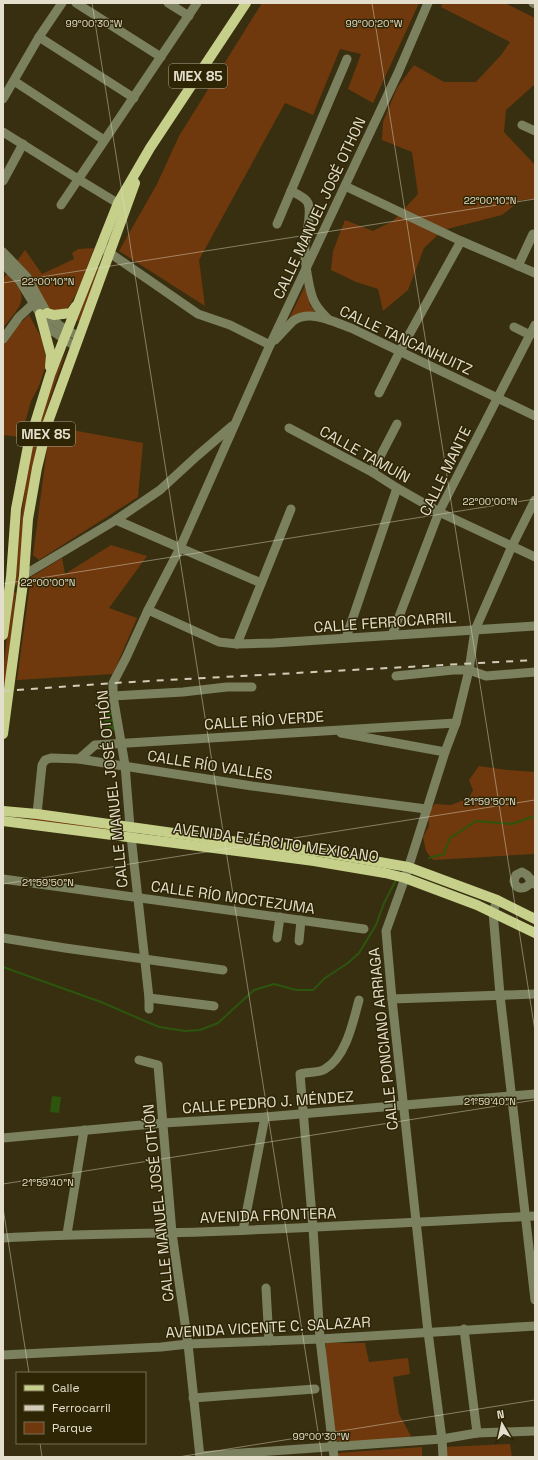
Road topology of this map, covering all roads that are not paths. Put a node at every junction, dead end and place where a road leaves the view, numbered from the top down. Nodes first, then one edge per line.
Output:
1 (62, 3) edge
2 (76, 3) edge
3 (168, 3) edge
4 (197, 3) edge
5 (246, 3) edge
6 (428, 3) edge
7 (189, 16) junction
8 (39, 37) junction
9 (161, 57) junction
10 (347, 59) dead end
11 (14, 81) junction
12 (134, 98) junction
13 (3, 99) edge
14 (522, 125) dead end
15 (535, 131) edge
16 (3, 132) edge
17 (104, 140) junction
18 (23, 144) junction
19 (78, 179) junction
20 (3, 180) edge
21 (345, 186) junction
22 (291, 191) junction
23 (61, 205) dead end
24 (122, 205) junction
25 (277, 224) dead end
26 (533, 234) dead end
27 (461, 241) junction
28 (105, 250) junction
29 (3, 252) edge
30 (3, 264) edge
31 (518, 266) junction
32 (307, 268) junction
33 (535, 273) edge
34 (34, 303) junction
35 (78, 303) junction
36 (44, 314) junction
37 (328, 320) junction
38 (535, 325) edge
39 (514, 327) dead end
40 (66, 335) junction
41 (530, 335) junction
42 (3, 339) edge
43 (77, 341) junction
44 (270, 345) junction
45 (400, 351) junction
46 (50, 375) junction
47 (379, 393) dead end
48 (497, 398) junction
49 (535, 416) edge
50 (234, 424) junction
51 (398, 424) dead end
52 (289, 428) dead end
53 (372, 472) junction
54 (397, 488) junction
55 (535, 500) edge
56 (291, 509) dead end
57 (440, 512) junction
58 (116, 520) junction
59 (512, 546) junction
60 (180, 548) junction
61 (535, 557) edge
62 (24, 575) junction
63 (11, 577) junction
64 (261, 584) junction
65 (3, 586) edge
66 (148, 610) junction
67 (535, 626) edge
68 (475, 630) junction
69 (3, 635) edge
70 (392, 635) junction
71 (346, 638) junction
72 (237, 644) junction
73 (469, 670) junction
74 (535, 672) edge
75 (396, 676) dead end
76 (252, 687) dead end
77 (113, 696) junction
78 (456, 723) junction
79 (326, 730) junction
80 (3, 734) edge
81 (121, 744) junction
82 (445, 752) junction
83 (79, 759) junction
84 (125, 765) junction
85 (426, 809) junction
86 (3, 811) edge
87 (37, 814) junction
88 (3, 821) edge
89 (130, 827) junction
90 (132, 837) junction
91 (237, 847) junction
92 (408, 867) junction
93 (405, 878) junction
94 (3, 879) edge
95 (138, 899) junction
96 (497, 900) junction
97 (494, 912) junction
98 (280, 917) junction
99 (535, 919) edge
100 (301, 920) junction
101 (364, 929) dead end
102 (535, 933) edge
103 (3, 938) edge
104 (277, 938) dead end
105 (299, 941) dead end
106 (145, 958) junction
107 (223, 970) dead end
108 (500, 994) junction
109 (535, 994) edge
110 (149, 998) junction
111 (392, 999) junction
112 (359, 1000) dead end
113 (214, 1006) dead end
114 (149, 1008) dead end
115 (139, 1060) dead end
116 (535, 1094) edge
117 (512, 1096) junction
118 (403, 1106) junction
119 (303, 1114) junction
120 (265, 1118) junction
121 (163, 1123) junction
122 (84, 1130) junction
123 (3, 1138) edge
124 (531, 1216) edge
125 (416, 1222) junction
126 (313, 1228) junction
127 (243, 1230) junction
128 (172, 1233) junction
129 (67, 1234) junction
130 (3, 1238) edge
131 (266, 1288) dead end
132 (535, 1300) edge
133 (535, 1326) edge
134 (464, 1329) junction
135 (428, 1332) junction
136 (320, 1339) junction
137 (270, 1341) junction
138 (188, 1344) junction
139 (3, 1355) edge
140 (315, 1389) dead end
141 (193, 1398) junction
142 (535, 1431) edge
143 (477, 1434) junction
144 (442, 1439) junction
145 (333, 1446) junction
146 (200, 1457) edge
147 (334, 1457) edge
148 (443, 1457) edge

1 - 8 street
2 - 9 street
3 - 7 street
4 - 7 street
5 - 24 main road, MEX 85
6 - 21 street, CALLE MANUEL JOSÉ OTHON
7 - 9 street
8 - 11 street
8 - 12 street
9 - 12 street
10 - 22 street
11 - 13 street
11 - 17 street
12 - 17 street
14 - 15 street
16 - 18 street
17 - 19 street
18 - 19 street
18 - 20 street
19 - 23 street
19 - 24 street
21 - 27 street
21 - 32 street, CALLE MANUEL JOSÉ OTHON
22 - 25 street
22 - 32 street
24 - 28 main road, MEX 85
26 - 31 street
27 - 31 street
27 - 45 street
28 - 35 main road, MEX 85
28 - 43 main road, MEX 85
28 - 44 street
29 - 36 street
30 - 34 street
31 - 33 street
32 - 37 street
32 - 44 street, CALLE MANUEL JOSÉ OTHON
34 - 36 street
34 - 42 street
35 - 36 main road
35 - 40 main road, MEX 85
36 - 40 street
36 - 46 main road
37 - 44 street, CALLE TANCANHUITZ
37 - 45 street, CALLE TANCANHUITZ
38 - 41 street, CALLE MANTE
39 - 41 street
40 - 43 street
40 - 46 main road, MEX 85
41 - 48 street, CALLE MANTE
43 - 62 main road, MEX 85
44 - 50 street, CALLE MANUEL JOSÉ OTHON
45 - 47 street
45 - 48 street, CALLE TANCANHUITZ
46 - 63 main road, MEX 85
48 - 49 street, CALLE TANCANHUITZ
48 - 57 street, CALLE MANTE
50 - 58 street
50 - 60 street, CALLE MANUEL JOSÉ OTHÓN
51 - 53 street
52 - 53 street, CALLE TAMUÍN
53 - 54 street, CALLE TAMUÍN
54 - 57 street, CALLE TAMUÍN
54 - 71 street
55 - 59 street, CALLE PONCIANO ARRIAGA
56 - 64 street
57 - 59 street, CALLE TAMUÍN
57 - 70 street, CALLE MANTE
58 - 60 street
58 - 62 street
59 - 61 street, CALLE TAMUÍN
59 - 68 street, CALLE PONCIANO ARRIAGA
60 - 64 street
60 - 66 street, CALLE MANUEL JOSÉ OTHÓN
62 - 80 main road, MEX 85
63 - 65 street
63 - 69 main road, MEX 85
64 - 72 street
66 - 72 street, CALLE FERROCARRIL
66 - 77 street, CALLE MANUEL JOSÉ OTHÓN
67 - 68 street, CALLE FERROCARRIL
68 - 70 street, CALLE FERROCARRIL
68 - 73 street, CALLE PONCIANO ARRIAGA
70 - 71 street, CALLE FERROCARRIL
71 - 72 street, CALLE FERROCARRIL
73 - 74 street
73 - 75 street
73 - 78 street, CALLE PONCIANO ARRIAGA
76 - 77 street
77 - 81 street, CALLE MANUEL JOSÉ OTHÓN
78 - 79 street, CALLE RÍO VERDE
78 - 82 street, CALLE PONCIANO ARRIAGA
79 - 81 street, CALLE RÍO VERDE
79 - 82 street
81 - 83 street, CALLE RÍO VERDE
81 - 84 street, CALLE MANUEL JOSÉ OTHÓN
82 - 85 street, CALLE PONCIANO ARRIAGA
83 - 84 street, CALLE RÍO VALLES
83 - 87 street, CALLE RÍO VALLES
84 - 85 street, CALLE RÍO VALLES
84 - 89 street, CALLE MANUEL JOSÉ OTHÓN
85 - 92 street, CALLE PONCIANO ARRIAGA
86 - 87 main road, AVENIDA EJÉRCITO MEXICANO
87 - 89 main road, AVENIDA EJÉRCITO MEXICANO
88 - 90 main road, AVENIDA EJÉRCITO MEXICANO
89 - 90 street, CALLE MANUEL JOSÉ OTHÓN
89 - 91 main road, AVENIDA EJÉRCITO MEXICANO
90 - 91 main road, AVENIDA EJÉRCITO MEXICANO
90 - 95 street, CALLE MANUEL JOSÉ OTHÓN
91 - 92 main road, AVENIDA EJÉRCITO MEXICANO
91 - 93 main road, AVENIDA EJÉRCITO MEXICANO
92 - 93 street, CALLE PONCIANO ARRIAGA
92 - 96 main road, AVENIDA EJÉRCITO MEXICANO
93 - 97 main road, AVENIDA EJÉRCITO MEXICANO
93 - 111 street, CALLE PONCIANO ARRIAGA
94 - 95 street, CALLE RÍO MOCTEZUMA
95 - 98 street, CALLE RÍO MOCTEZUMA
95 - 106 street, CALLE MANUEL JOSÉ OTHÓN
96 - 97 street
96 - 99 main road, AVENIDA EJÉRCITO MEXICANO
97 - 102 main road, AVENIDA EJÉRCITO MEXICANO
97 - 108 street
98 - 100 street, CALLE RÍO MOCTEZUMA
98 - 104 street
100 - 101 street, CALLE RÍO MOCTEZUMA
100 - 105 street
103 - 106 street
106 - 107 street
106 - 110 street, CALLE MANUEL JOSÉ OTHÓN
108 - 109 street
108 - 111 street
108 - 117 street
110 - 113 street
110 - 114 street, CALLE MANUEL JOSÉ OTHÓN
111 - 118 street, CALLE PONCIANO ARRIAGA
112 - 119 street
115 - 121 street, CALLE MANUEL JOSÉ OTHÓN
116 - 117 street, CALLE PEDRO J. MÉNDEZ
117 - 118 street, CALLE PEDRO J. MÉNDEZ
117 - 124 street
118 - 119 street, CALLE PEDRO J. MÉNDEZ
118 - 125 street, CALLE PONCIANO ARRIAGA
119 - 120 street, CALLE PEDRO J. MÉNDEZ
119 - 126 street
120 - 121 street, CALLE PEDRO J. MÉNDEZ
120 - 127 street
121 - 122 street, CALLE PEDRO J. MÉNDEZ
121 - 128 street, CALLE MANUEL JOSÉ OTHÓN
122 - 123 street, CALLE PEDRO J. MÉNDEZ
122 - 129 street
124 - 125 street, AVENIDA FRONTERA
124 - 132 street
125 - 126 street, AVENIDA FRONTERA
125 - 135 street, CALLE PONCIANO ARRIAGA
126 - 127 street, AVENIDA FRONTERA
126 - 136 street
127 - 128 street, AVENIDA FRONTERA
128 - 129 street, AVENIDA FRONTERA
128 - 138 street, CALLE MANUEL JOSÉ OTHÓN
129 - 130 street, AVENIDA FRONTERA
131 - 137 street
133 - 134 street, AVENIDA VICENTE C. SALAZAR
134 - 135 street, AVENIDA VICENTE C. SALAZAR
134 - 143 street
135 - 136 street, AVENIDA VICENTE C. SALAZAR
135 - 144 street, CALLE PONCIANO ARRIAGA
136 - 137 street, AVENIDA VICENTE C. SALAZAR
136 - 145 street
137 - 138 street, AVENIDA VICENTE C. SALAZAR
138 - 139 street, AVENIDA VICENTE C. SALAZAR
138 - 141 street, CALLE MANUEL JOSÉ OTHÓN
140 - 141 street
141 - 146 street, CALLE MANUEL JOSÉ OTHÓN
142 - 143 street
143 - 144 street
144 - 145 street
144 - 148 street, CALLE PONCIANO ARRIAGA
145 - 146 street
145 - 147 street

